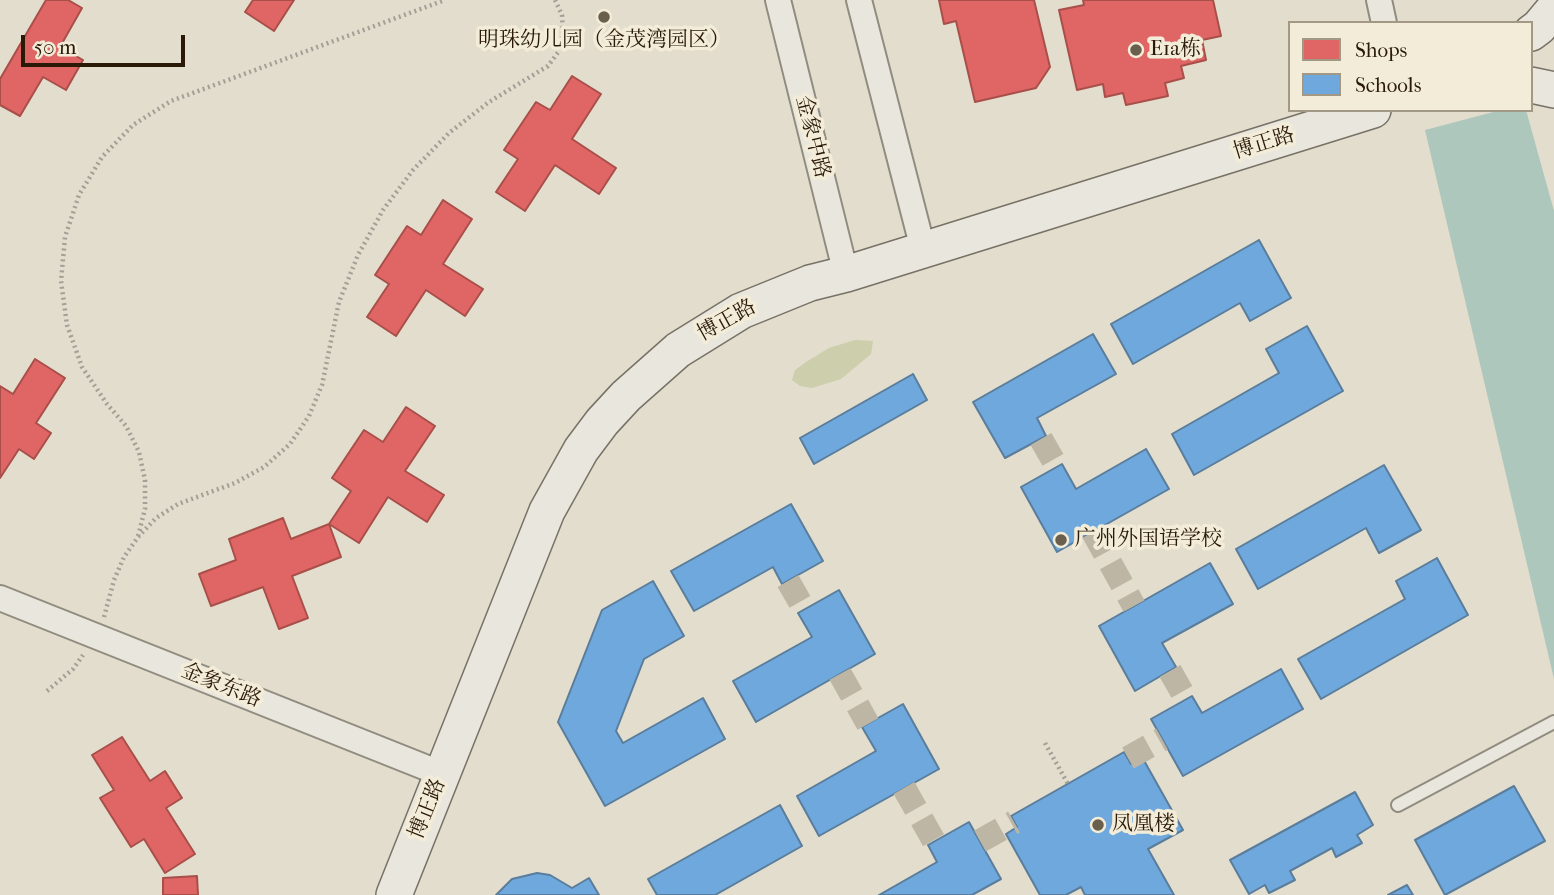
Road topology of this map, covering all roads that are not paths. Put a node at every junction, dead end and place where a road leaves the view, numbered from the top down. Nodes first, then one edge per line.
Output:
1 (778, 0) edge
2 (859, 0) edge
3 (1379, 0) edge
4 (1554, 9) edge
5 (1384, 21) edge
6 (1533, 31) edge
7 (1533, 85) edge
8 (1554, 90) edge
9 (1367, 112) edge
10 (923, 249) junction
11 (846, 274) junction
12 (0, 598) edge
13 (1554, 722) edge
14 (442, 774) junction
15 (1398, 805) dead end
16 (394, 895) edge

1 - 11 street, 金象中路
2 - 10 street
3 - 5 street
4 - 6 street
7 - 8 street
9 - 10 street, 博正路
10 - 11 street, 博正路
11 - 14 street, 博正路
12 - 14 street, 金象东路
13 - 15 lane
14 - 16 street, 博正路

